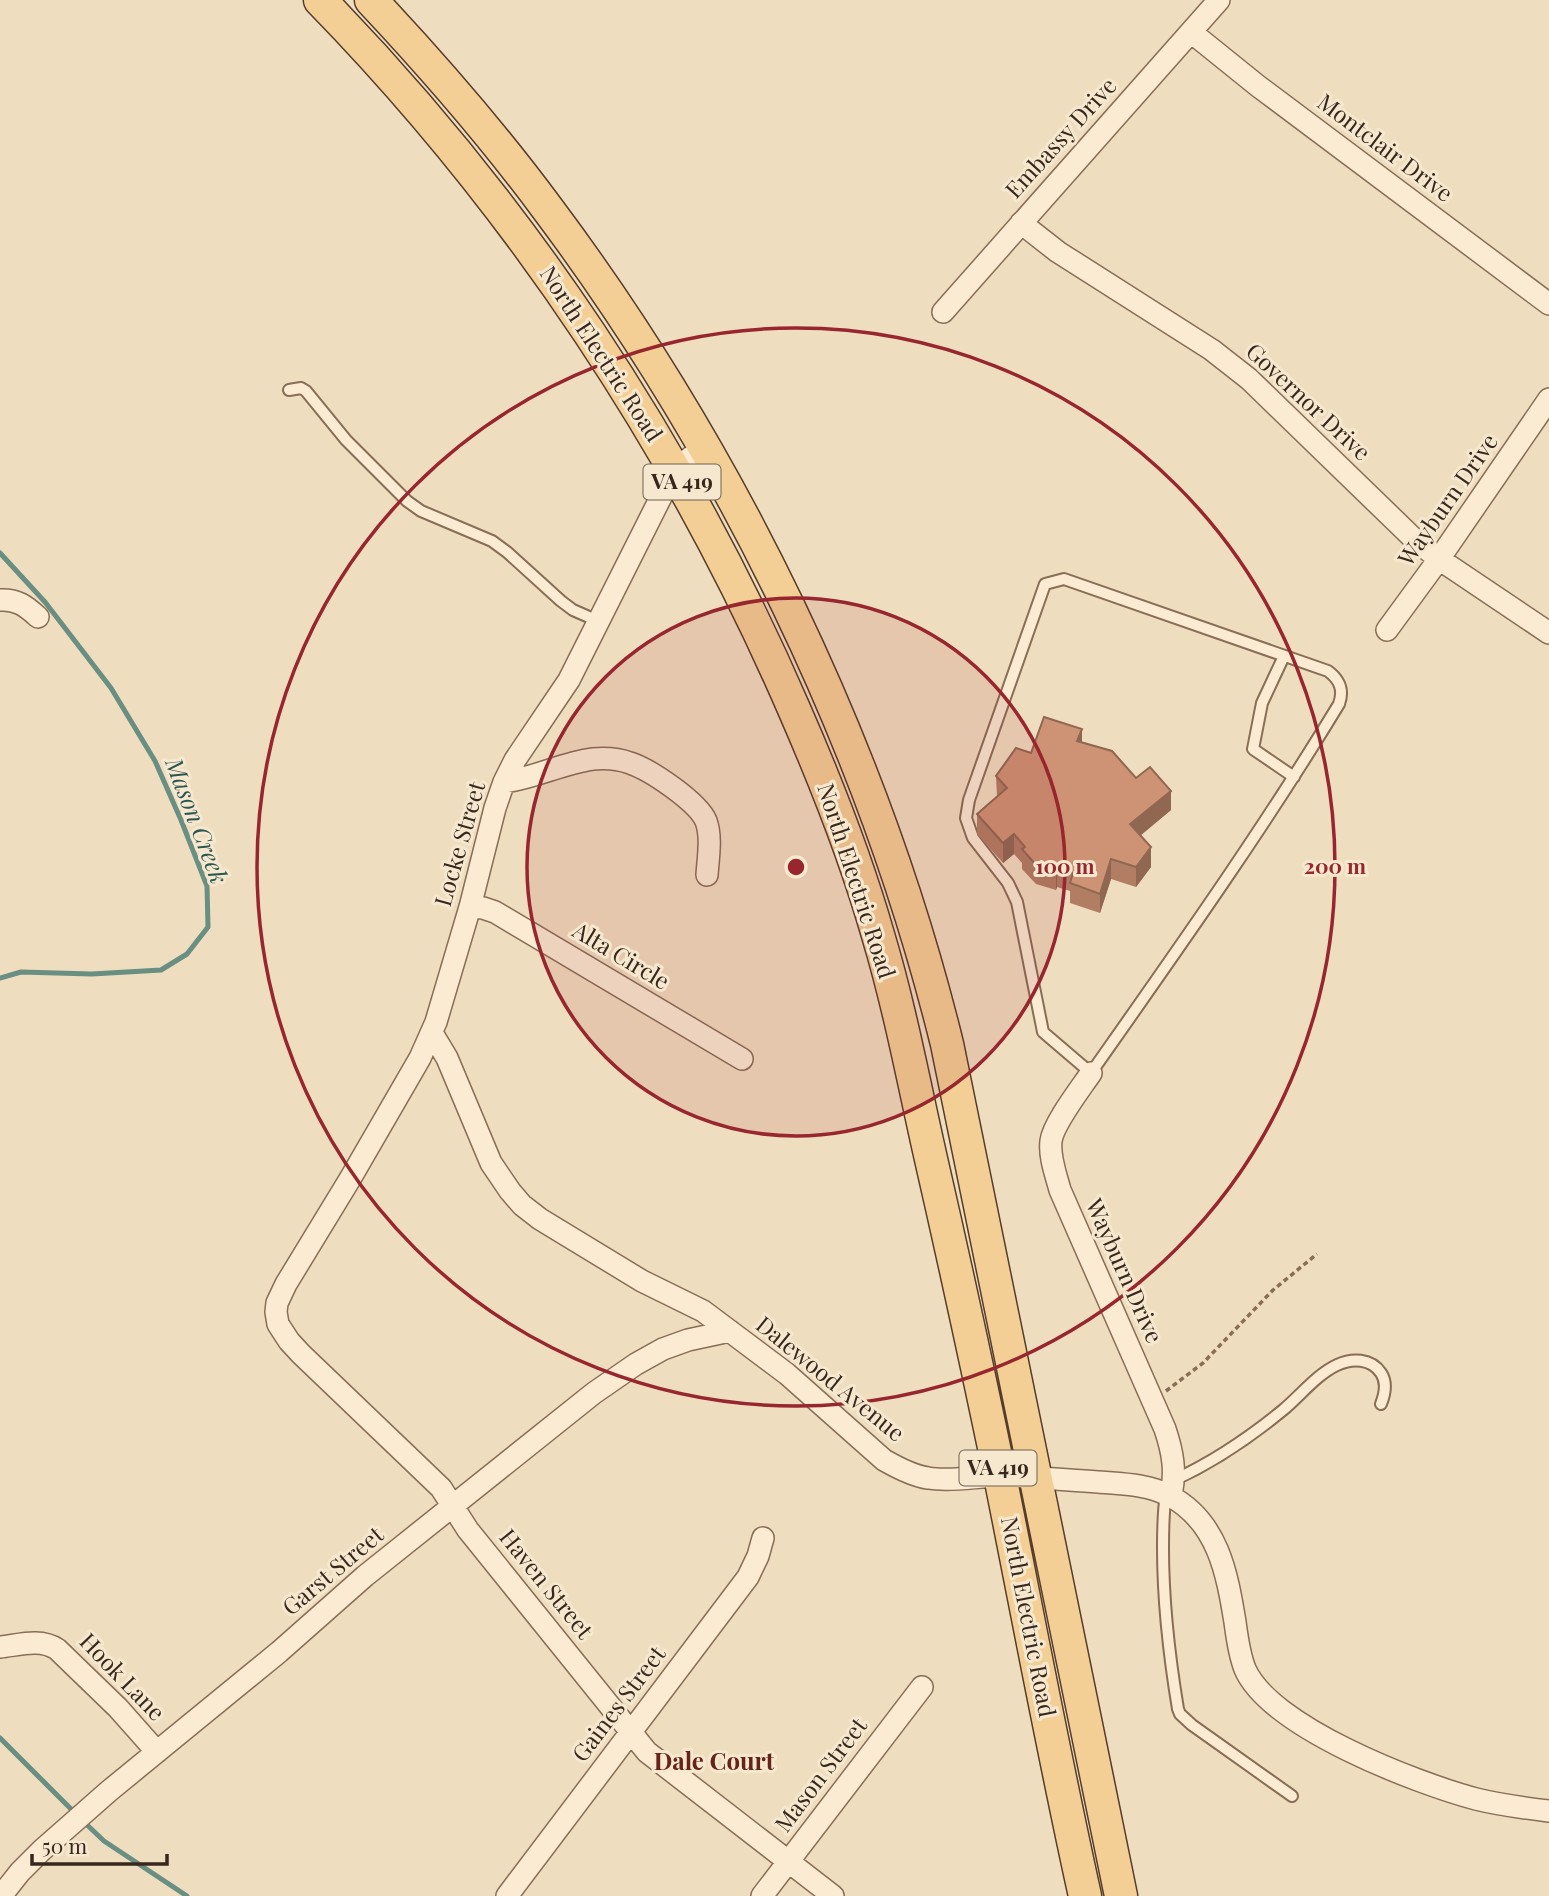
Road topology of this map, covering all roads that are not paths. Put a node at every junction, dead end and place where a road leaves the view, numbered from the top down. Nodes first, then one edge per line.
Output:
1 (320, 0) edge
2 (371, 0) edge
3 (1219, 0) edge
4 (1191, 32) junction
5 (1021, 223) junction
6 (1549, 304) edge
7 (943, 312) dead end
8 (289, 390) dead end
9 (1549, 399) edge
10 (704, 447) junction
11 (675, 469) junction
12 (1439, 559) junction
13 (0, 600) edge
14 (38, 617) dead end
15 (598, 621) junction
16 (1387, 630) dead end
17 (1549, 634) edge
18 (1284, 656) junction
19 (1294, 777) junction
20 (504, 782) junction
21 (707, 875) dead end
22 (470, 906) junction
23 (432, 1033) junction
24 (742, 1059) dead end
25 (1091, 1073) junction
26 (294, 1271) joint
27 (730, 1331) junction
28 (1381, 1404) dead end
29 (1000, 1476) junction
30 (1036, 1478) junction
31 (1171, 1490) junction
32 (454, 1506) junction
33 (763, 1538) dead end
34 (0, 1647) edge
35 (922, 1687) dead end
36 (631, 1732) junction
37 (157, 1752) junction
38 (1292, 1797) dead end
39 (1549, 1811) edge
40 (788, 1861) junction
41 (1, 1896) edge
42 (507, 1896) edge
43 (762, 1896) edge
44 (833, 1896) edge
45 (1085, 1896) edge
46 (1121, 1896) edge

1 - 11 main road, North Electric Road / VA 419
2 - 10 main road, North Electric Road / VA 419
3 - 4 street, Embassy Drive
4 - 5 street, Embassy Drive
4 - 6 street, Montclair Drive
5 - 7 street, Embassy Drive
5 - 12 street, Governor Drive
8 - 15 lane
9 - 12 street, Wayburn Drive
10 - 11 street, Locke Street
10 - 30 main road, North Electric Road / VA 419
11 - 15 street, Locke Street
11 - 29 main road, North Electric Road / VA 419
12 - 16 street, Wayburn Drive
12 - 17 street, Governor Drive
13 - 14 street
15 - 20 street, Locke Street
18 - 19 lane
18 - 19 lane
18 - 25 lane
19 - 25 lane
20 - 21 street
20 - 22 street, Locke Street
22 - 23 street, Locke Street
22 - 24 street, Alta Circle
23 - 26 street, Locke Street
23 - 27 street, Dalewood Avenue
25 - 31 street, Wayburn Drive
26 - 32 street, Haven Street
27 - 29 street, Dalewood Avenue
27 - 32 street, Garst Street
28 - 31 lane
29 - 30 street, Dalewood Avenue
29 - 45 main road, North Electric Road / VA 419
30 - 31 street, Dalewood Avenue
30 - 46 main road, North Electric Road / VA 419
31 - 38 lane
31 - 39 street, Dalewood Avenue
32 - 36 street, Haven Street
32 - 37 street, Garst Street
33 - 36 street, Gaines Street
34 - 37 street, Hook Lane
35 - 40 street, Mason Street
36 - 40 street, Haven Street
36 - 42 street, Gaines Street
37 - 41 street, Garst Street
40 - 43 street, Mason Street
40 - 44 street, Haven Street

